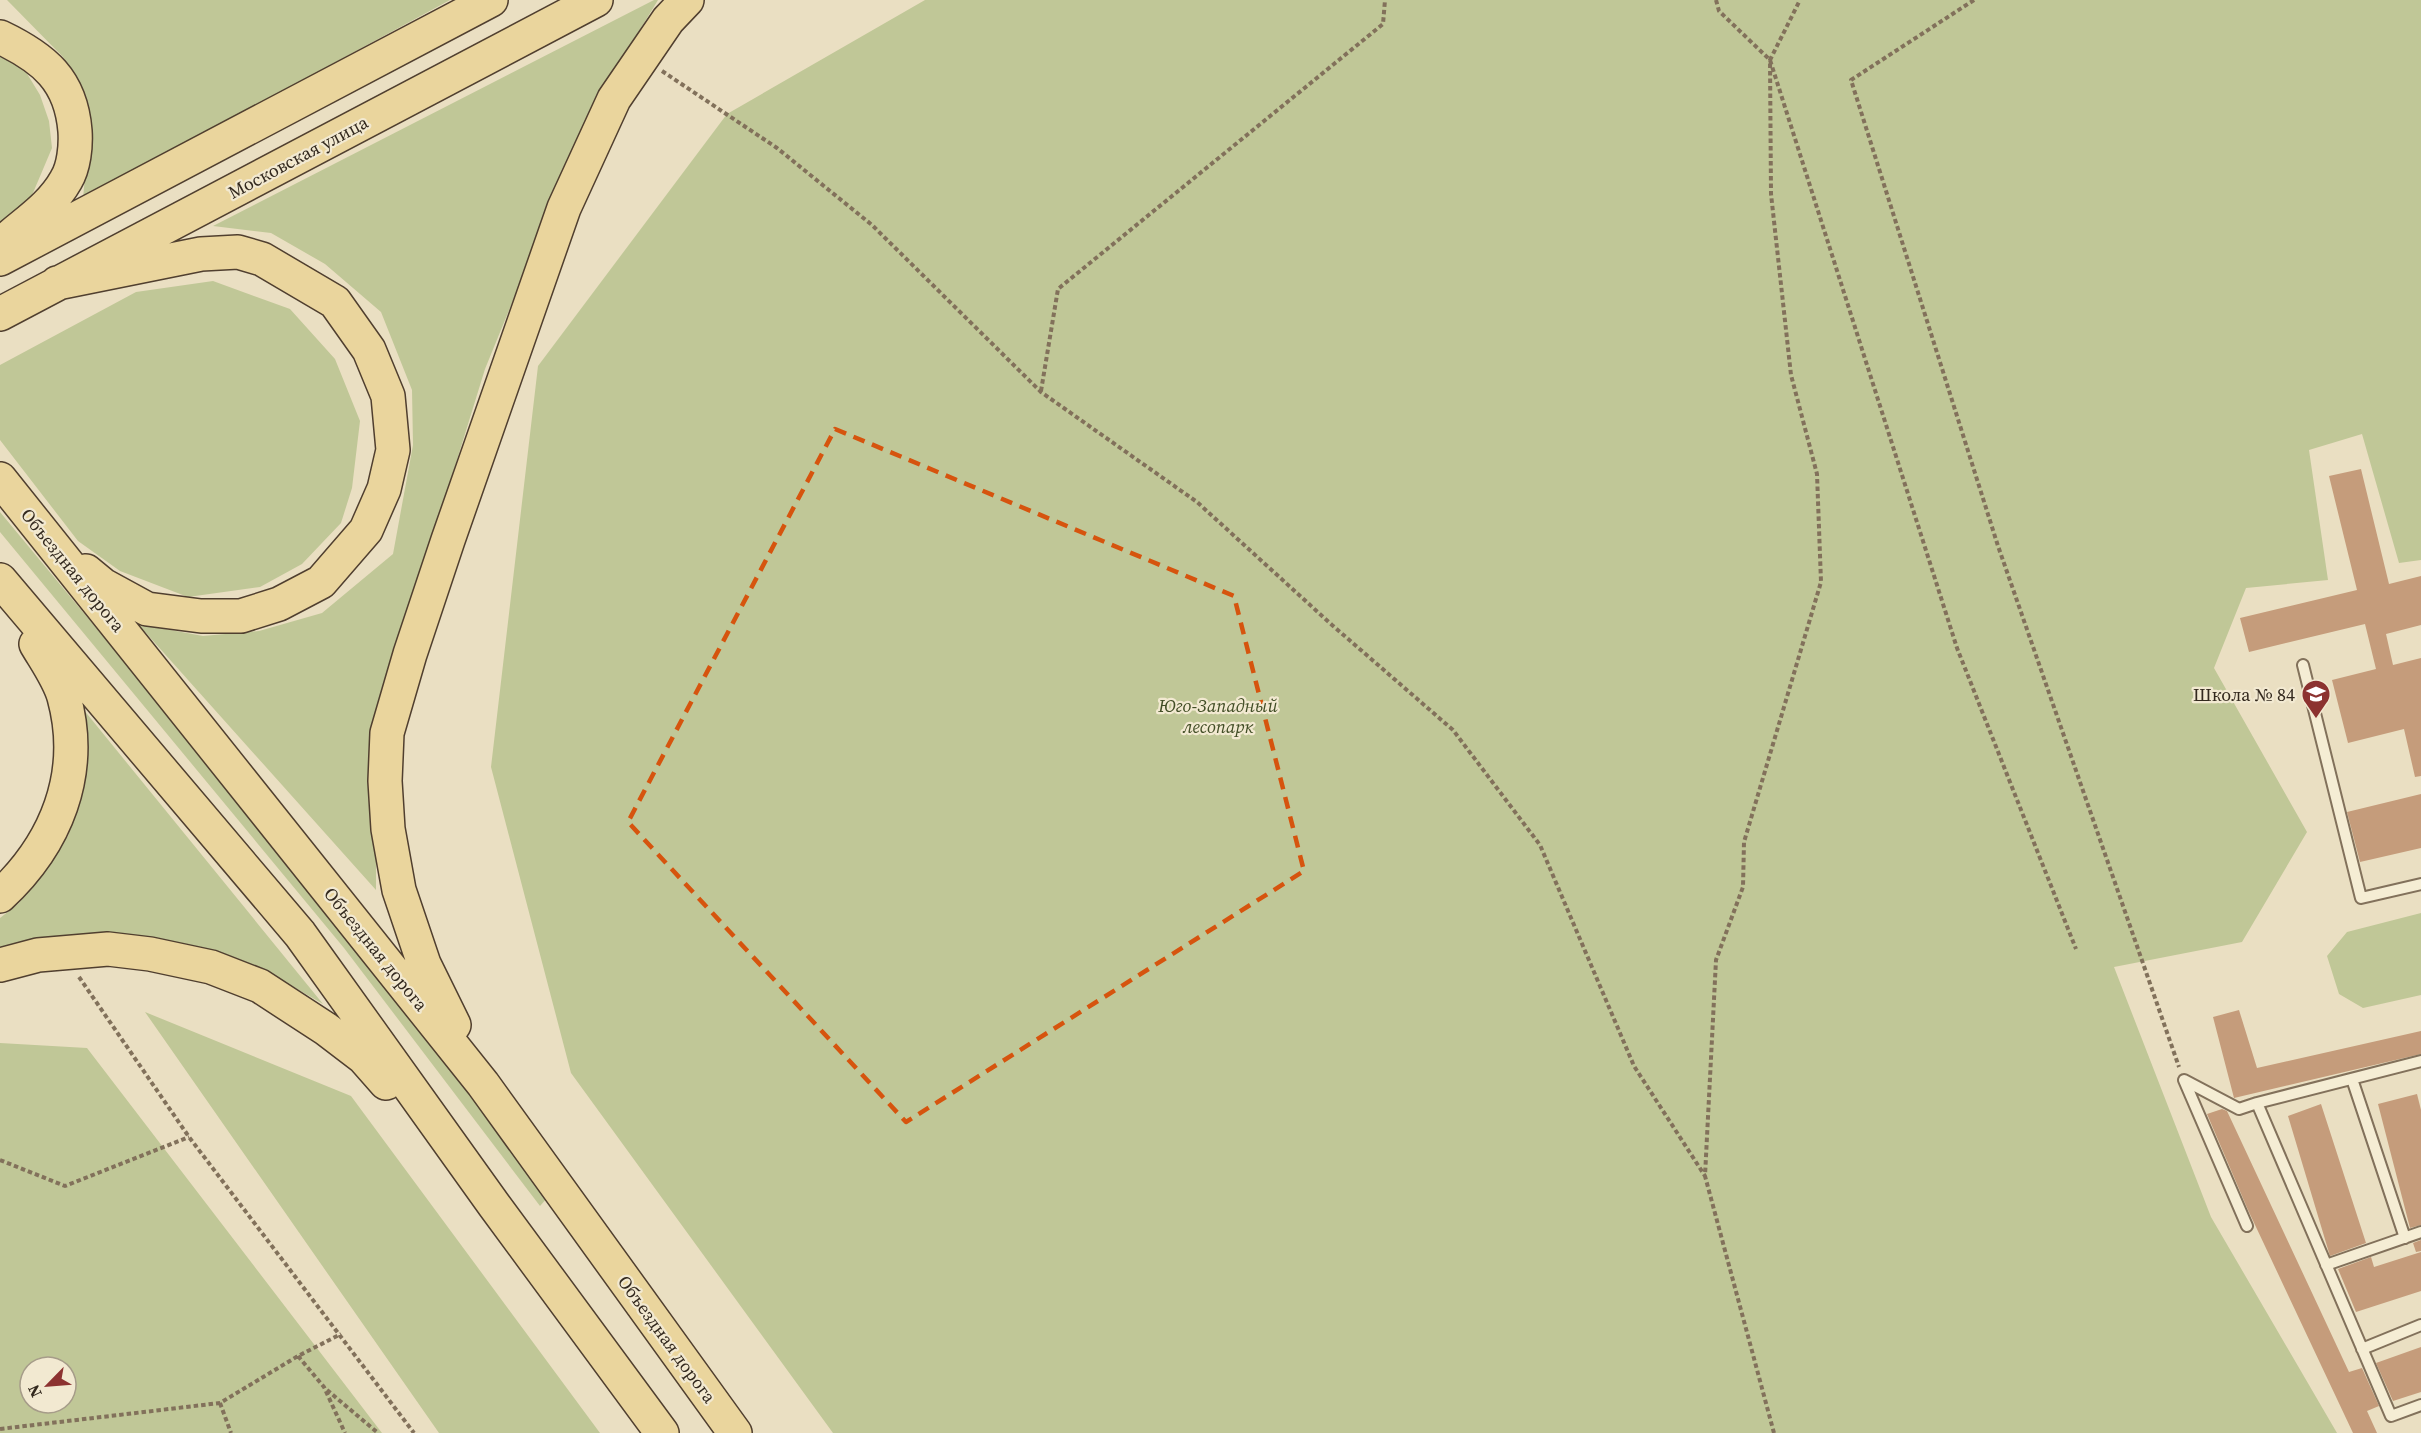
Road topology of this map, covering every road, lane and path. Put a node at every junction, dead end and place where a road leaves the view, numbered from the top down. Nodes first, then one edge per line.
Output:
1 (491, 0) edge
2 (596, 0) edge
3 (687, 0) edge
4 (1385, 0) edge
5 (1716, 0) edge
6 (1800, 0) edge
7 (1974, 0) edge
8 (0, 37) edge
9 (1770, 60) junction
10 (659, 69) dead end
11 (0, 246) edge
12 (0, 259) edge
13 (57, 283) junction
14 (0, 314) edge
15 (1041, 392) junction
16 (0, 479) edge
17 (50, 541) junction
18 (0, 582) edge
19 (2303, 665) dead end
20 (2421, 884) edge
21 (0, 896) edge
22 (2076, 950) dead end
23 (0, 965) edge
24 (77, 973) dead end
25 (2421, 1061) edge
26 (2352, 1079) junction
27 (2184, 1080) junction
28 (483, 1083) junction
29 (2257, 1103) junction
30 (189, 1137) junction
31 (0, 1160) edge
32 (1705, 1176) junction
33 (494, 1205) junction
34 (2247, 1226) dead end
35 (2421, 1232) edge
36 (2406, 1238) junction
37 (2326, 1265) junction
38 (2421, 1325) edge
39 (341, 1334) junction
40 (2362, 1349) junction
41 (298, 1356) junction
42 (324, 1387) junction
43 (220, 1403) junction
44 (2421, 1405) edge
45 (0, 1429) edge
46 (231, 1433) edge
47 (345, 1433) edge
48 (378, 1433) edge
49 (414, 1433) edge
50 (662, 1433) edge
51 (735, 1433) edge
52 (1774, 1433) edge

1 - 12 main road
2 - 13 main road, Московская улица
3 - 28 main road
4 - 15 path
5 - 9 path
6 - 9 path
7 - 27 path
8 - 11 main road
9 - 22 path
9 - 32 path
10 - 15 path
13 - 14 main road, Московская улица
13 - 17 main road
15 - 32 path
16 - 17 main road, Объездная дорога
17 - 28 main road, Объездная дорога
18 - 21 main road
18 - 33 main road
19 - 20 lane
23 - 33 main road
24 - 30 path
25 - 26 lane
26 - 29 lane
26 - 36 lane
27 - 29 lane
27 - 34 lane
28 - 51 main road, Объездная дорога
29 - 37 lane
30 - 31 path
30 - 39 path
32 - 52 path
33 - 50 main road
35 - 36 lane
36 - 37 lane
37 - 40 lane
38 - 40 lane
39 - 41 path
39 - 49 path
40 - 44 lane
41 - 42 path
41 - 43 path
42 - 47 path
42 - 48 path
43 - 45 path
43 - 46 path

